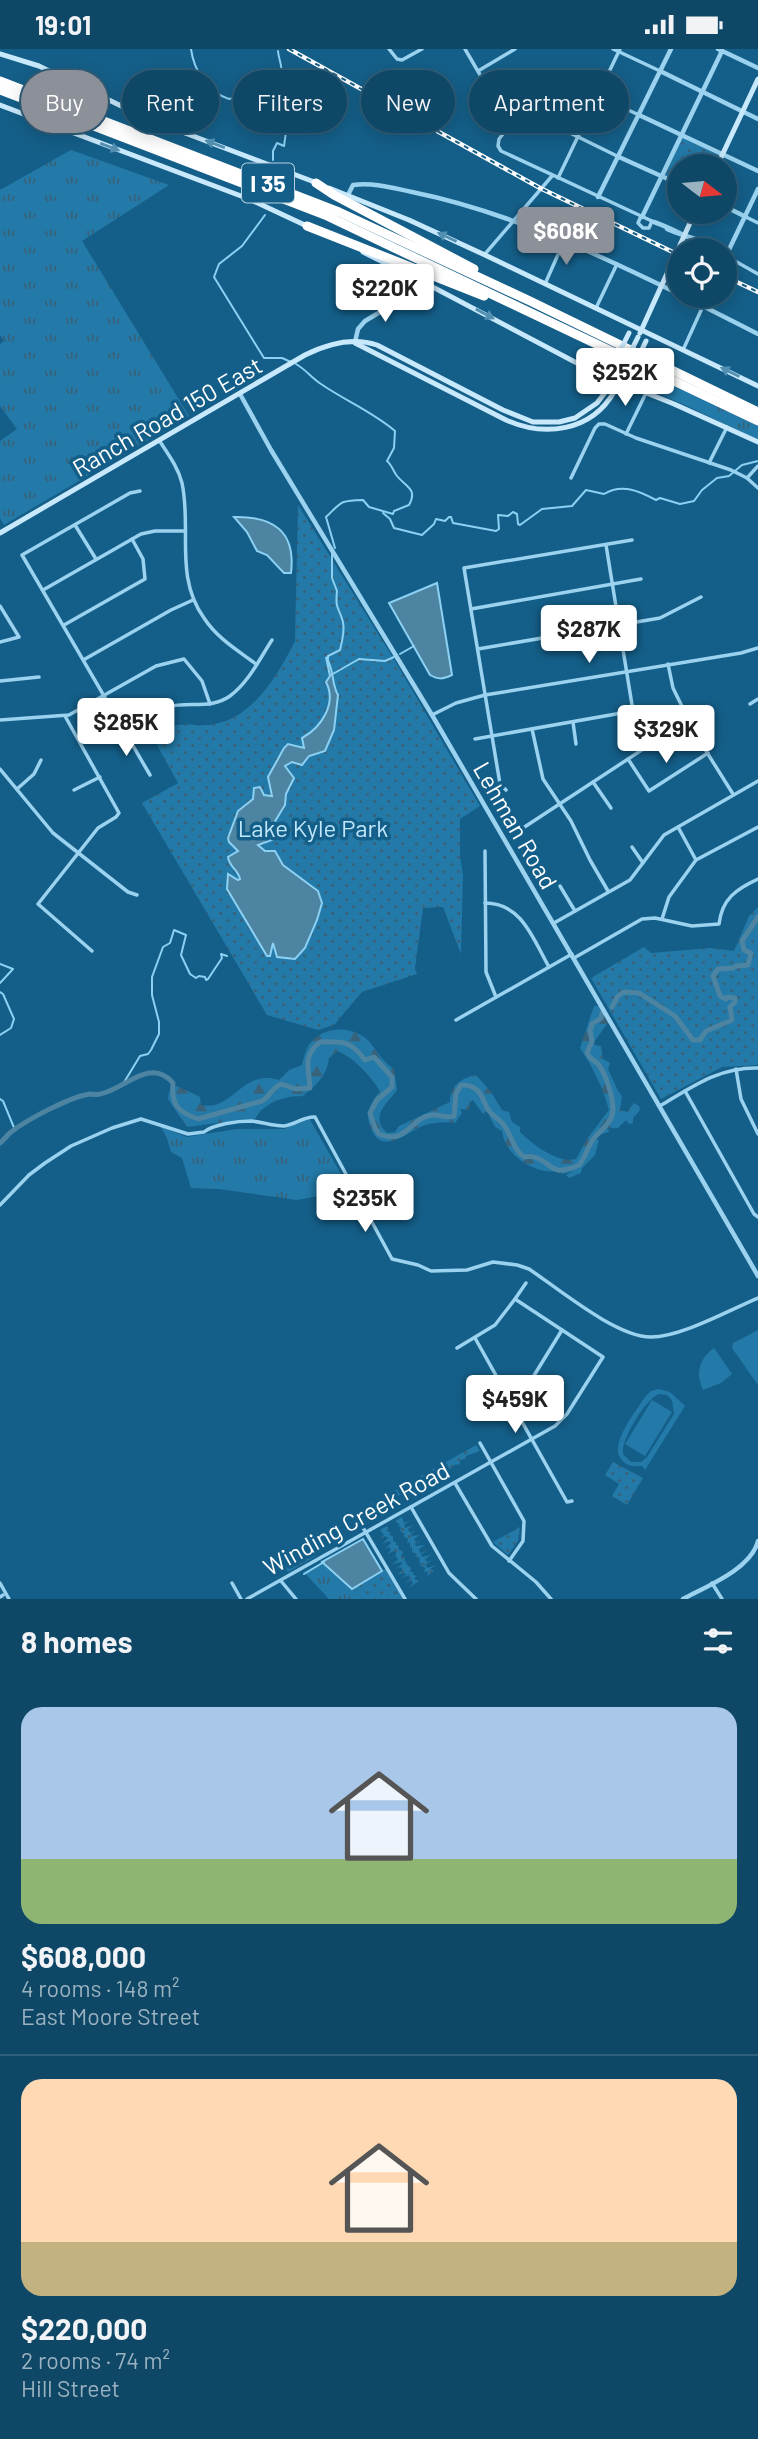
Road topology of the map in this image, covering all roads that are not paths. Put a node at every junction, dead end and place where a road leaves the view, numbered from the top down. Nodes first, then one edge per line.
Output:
1 (389, 49) edge
2 (422, 49) edge
3 (465, 49) edge
4 (515, 49) edge
5 (613, 49) edge
6 (671, 49) edge
7 (620, 50) edge
8 (720, 50) edge
9 (0, 54) edge
10 (758, 68) edge
11 (477, 70) edge
12 (480, 70) edge
13 (610, 70) edge
14 (660, 71) junction
15 (758, 79) edge
16 (0, 81) edge
17 (0, 90) edge
18 (701, 92) junction
19 (0, 105) edge
20 (629, 110) edge
21 (743, 112) junction
22 (639, 115) junction
23 (758, 119) edge
24 (504, 133) edge
25 (570, 133) edge
26 (580, 133) edge
27 (681, 134) junction
28 (578, 137) junction
29 (723, 154) joint
30 (619, 157) junction
31 (737, 161) edge
32 (758, 171) edge
33 (661, 175) junction
34 (552, 176) junction
35 (667, 178) edge
36 (558, 179) junction
37 (316, 183) junction
38 (758, 189) edge
39 (348, 195) junction
40 (598, 197) junction
41 (737, 212) edge
42 (641, 216) junction
43 (746, 217) junction
44 (514, 221) junction
45 (653, 222) junction
46 (758, 223) edge
47 (689, 224) edge
48 (307, 226) junction
49 (684, 235) junction
50 (734, 238) edge
51 (565, 240) junction
52 (485, 255) junction
53 (737, 262) edge
54 (617, 264) junction
55 (405, 273) junction
56 (758, 274) edge
57 (428, 284) junction
58 (545, 284) junction
59 (660, 285) junction
60 (667, 288) edge
61 (404, 297) junction
62 (529, 305) junction
63 (596, 308) junction
64 (702, 308) edge
65 (707, 308) edge
66 (626, 322) junction
67 (641, 330) junction
68 (758, 334) edge
69 (656, 338) junction
70 (355, 343) junction
71 (683, 350) junction
72 (602, 375) junction
73 (617, 381) junction
74 (758, 386) edge
75 (632, 387) junction
76 (456, 390) junction
77 (646, 393) junction
78 (240, 394) junction
79 (757, 411) edge
80 (593, 415) junction
81 (758, 421) edge
82 (599, 424) junction
83 (727, 427) junction
84 (626, 434) junction
85 (159, 440) junction
86 (758, 442) edge
87 (709, 463) junction
88 (758, 466) edge
89 (571, 478) dead end
90 (747, 478) junction
91 (758, 488) edge
92 (139, 491) dead end
93 (75, 525) junction
94 (184, 531) junction
95 (0, 533) edge
96 (132, 538) junction
97 (632, 540) dead end
98 (606, 545) junction
99 (96, 559) junction
100 (641, 579) dead end
101 (612, 585) junction
102 (43, 590) junction
103 (701, 597) dead end
104 (193, 600) junction
105 (0, 606) edge
106 (471, 609) junction
107 (64, 625) junction
108 (620, 625) junction
109 (272, 639) dead end
110 (0, 642) edge
111 (758, 647) edge
112 (478, 649) junction
113 (84, 660) junction
114 (256, 664) junction
115 (668, 664) junction
116 (627, 671) junction
117 (39, 677) dead end
118 (0, 681) edge
119 (104, 695) junction
120 (485, 695) junction
121 (758, 699) edge
122 (210, 704) junction
123 (750, 704) dead end
124 (432, 715) junction
125 (65, 716) junction
126 (689, 719) junction
127 (0, 720) edge
128 (573, 722) junction
129 (532, 729) junction
130 (124, 730) junction
131 (492, 736) junction
132 (475, 739) dead end
133 (576, 744) dead end
134 (708, 753) junction
135 (628, 759) junction
136 (41, 760) dead end
137 (0, 769) edge
138 (150, 775) dead end
139 (100, 777) junction
140 (758, 781) edge
141 (593, 782) junction
142 (17, 789) junction
143 (74, 790) dead end
144 (506, 790) dead end
145 (733, 794) junction
146 (560, 803) junction
147 (611, 808) dead end
148 (678, 827) junction
149 (758, 827) edge
150 (523, 828) dead end
151 (632, 848) dead end
152 (485, 851) dead end
153 (78, 853) junction
154 (696, 860) junction
155 (643, 863) junction
156 (758, 879) edge
157 (560, 886) dead end
158 (608, 891) junction
159 (137, 895) dead end
160 (485, 903) junction
161 (575, 911) junction
162 (662, 919) junction
163 (554, 923) junction
164 (92, 951) dead end
165 (573, 956) junction
166 (549, 967) junction
167 (496, 997) junction
168 (456, 1020) dead end
169 (758, 1068) edge
170 (736, 1069) junction
171 (685, 1091) junction
172 (660, 1106) junction
173 (758, 1134) edge
174 (0, 1205) edge
175 (758, 1217) edge
176 (758, 1276) edge
177 (526, 1283) dead end
178 (758, 1298) edge
179 (515, 1299) junction
180 (562, 1331) junction
181 (475, 1338) junction
182 (457, 1348) dead end
183 (508, 1398) junction
184 (532, 1440) junction
185 (480, 1443) dead end
186 (492, 1462) junction
187 (455, 1483) junction
188 (572, 1501) dead end
189 (411, 1507) junction
190 (355, 1514) dead end
191 (366, 1532) junction
192 (758, 1541) edge
193 (509, 1561) junction
194 (281, 1581) junction
195 (0, 1583) edge
196 (232, 1583) dead end
197 (712, 1583) junction
198 (9, 1599) edge
199 (241, 1599) edge
200 (247, 1599) edge
201 (296, 1599) edge
202 (405, 1599) edge
203 (476, 1599) edge
204 (551, 1599) edge
205 (683, 1599) edge
206 (722, 1599) edge

1 - 2 street
3 - 11 street
4 - 12 street
5 - 7 street
6 - 14 street
7 - 13 street
7 - 14 street
8 - 10 street
8 - 18 street
37 -> 9 main road
14 - 18 street
14 - 22 street
15 - 21 main road
16 - 62 highway, I 35
17 - 62 highway, I 35
18 - 21 street
18 - 27 street
19 -> 48 main road
20 - 22 street
21 - 23 street
21 - 29 main road
22 - 27 street
22 - 30 street
24 - 34 street
25 - 28 street
26 - 28 street
27 - 29 street
27 - 33 street
28 - 30 street
28 - 36 street
30 - 33 street
30 - 40 street
31 - 32 street
33 - 35 street
33 - 42 street
34 - 36 street
34 - 44 street
36 - 40 street
37 - 39 main road
37 - 62 highway
38 - 43 street
39 - 44 street
52 -> 39 main road
40 - 42 street
41 - 43 street
42 - 45 street
42 - 45 street
43 - 46 street
43 - 50 street
44 - 51 street
44 - 52 street
45 - 49 street
47 - 49 main road
48 - 55 main road
48 - 62 highway
49 - 49 street
49 - 59 main road
51 - 54 street
51 - 58 street
52 - 58 main road
53 - 56 street
54 - 59 street
54 - 63 street
55 - 57 main road
55 - 61 street
57 - 61 street
57 -> 72 main road
58 - 63 main road
59 - 60 street
59 - 67 main road
61 - 70 street
62 - 79 highway, I 35
62 - 81 highway, I 35
63 - 66 main road
64 - 71 street
65 - 68 street
66 - 67 main road
66 - 72 main road, bridge
67 - 69 main road
67 - 73 main road, bridge
69 - 71 main road
69 - 75 main road, bridge
70 - 76 main road, Ranch Road 150 East
70 - 78 main road, Ranch Road 150 East
74 -> 71 main road
72 - 73 main road
73 - 75 main road
73 - 76 main road, Ranch Road 150 East
73 - 80 main road, Ranch Road 150 East
75 - 77 main road
76 - 80 main road, Ranch Road 150 East
77 - 83 main road
77 - 84 street
78 - 85 main road, Ranch Road 150 East
78 - 124 street, Lehman Road
80 - 82 street
82 - 84 street
82 - 89 street
83 - 86 main road
83 - 87 street
84 - 87 street
85 - 94 street
85 - 95 main road, Ranch Road 150 East
87 - 90 street
88 - 90 street
90 - 91 street
92 - 93 street
93 - 99 street
93 - 102 street
94 - 96 street
94 - 104 street
96 - 99 street
96 - 107 street
97 - 98 street
98 - 101 street
98 - 106 street
99 - 102 street
100 - 101 street
101 - 106 street
101 - 108 street
102 - 107 street
103 - 108 street
104 - 113 street
104 - 114 street
105 - 110 street
106 - 112 street
107 - 113 street
108 - 112 street
108 - 116 street
109 - 114 street
111 - 115 street
112 - 120 street
113 - 119 street
114 - 122 street
115 - 116 street
115 - 126 street
116 - 120 street
116 - 128 street
117 - 118 street
119 - 122 street
119 - 125 street
119 - 130 street
120 - 124 street
120 - 131 street
121 - 123 street
122 - 130 street
124 - 163 street, Lehman Road
125 - 127 street
125 - 139 street
126 - 134 street
126 - 135 street
128 - 129 street
128 - 133 street
129 - 131 street
129 - 146 street
130 - 138 street
131 - 132 street
131 - 144 street
134 - 135 street
134 - 145 street
135 - 141 street
136 - 142 street
137 - 142 street
139 - 143 street
139 - 153 street
140 - 145 street
141 - 146 street
141 - 147 street
142 - 153 street
145 - 148 street
146 - 150 street
146 - 158 street
148 - 154 street
148 - 155 street
149 - 154 street
151 - 155 street
152 - 160 street
153 - 159 street
153 - 164 street
154 - 162 street
155 - 158 street
156 - 162 street
157 - 161 street
158 - 161 street
160 - 166 street
160 - 167 street
161 - 163 street
162 - 165 street
163 - 165 street, Lehman Road
165 - 166 street
165 - 172 street, Lehman Road
166 - 167 street
167 - 168 street
169 - 170 street
170 - 171 street
170 - 173 street
171 - 172 street
171 - 175 street
172 - 176 street, Lehman Road
174 - 178 street
177 - 179 street
179 - 180 street
179 - 181 street
180 - 183 street
180 - 184 street, Winding Creek Road
181 - 182 street
181 - 183 street
183 - 184 street
184 - 186 street, Winding Creek Road
184 - 188 street
185 - 186 street
186 - 187 street, Winding Creek Road
186 - 193 street
187 - 189 street, Winding Creek Road
187 - 193 street
189 - 191 street, Winding Creek Road
189 - 203 street
190 - 191 street
191 - 194 street, Winding Creek Road
191 - 202 street
192 - 197 street
193 - 204 street
194 - 200 street, Winding Creek Road
194 - 201 street
195 - 198 street
196 - 199 street
197 - 205 street
197 - 206 street

